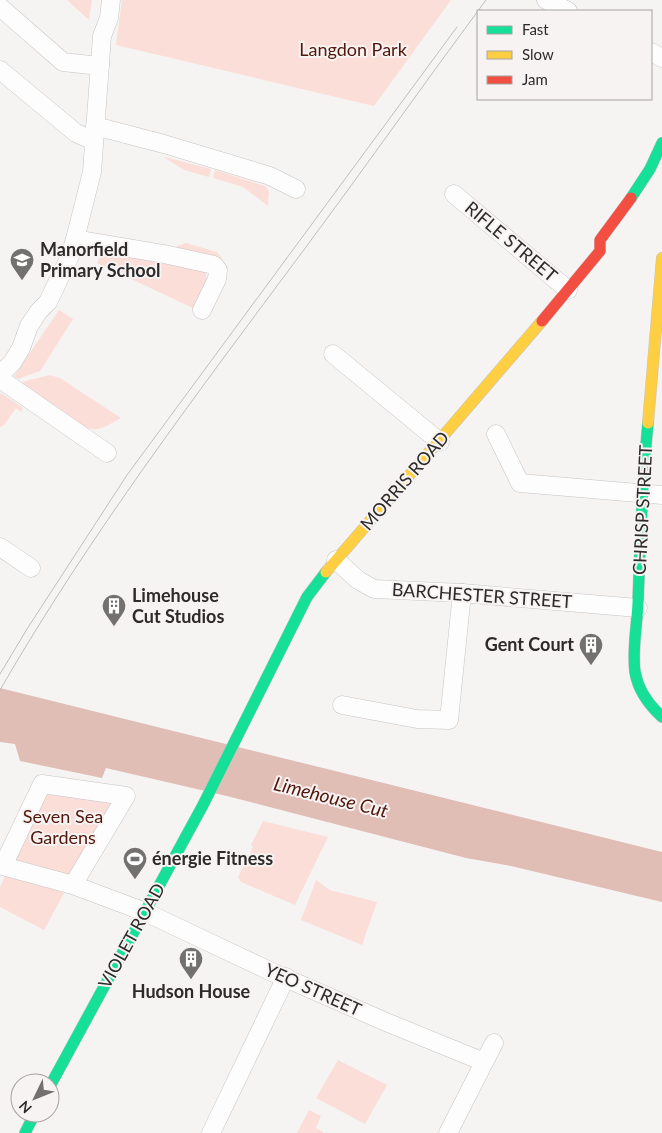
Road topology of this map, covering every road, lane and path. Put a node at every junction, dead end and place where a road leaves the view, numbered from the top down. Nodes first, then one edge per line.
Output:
1 (111, 0) edge
2 (546, 0) edge
3 (0, 7) edge
4 (566, 10) edge
5 (100, 66) junction
6 (0, 70) edge
7 (94, 134) junction
8 (660, 154) edge
9 (296, 189) dead end
10 (454, 194) dead end
11 (75, 239) junction
12 (662, 258) edge
13 (568, 290) junction
14 (202, 310) dead end
15 (333, 354) dead end
16 (0, 374) edge
17 (0, 379) edge
18 (496, 434) dead end
19 (440, 442) junction
20 (107, 453) dead end
21 (642, 493) junction
22 (662, 495) edge
23 (0, 547) edge
24 (336, 560) junction
25 (31, 568) dead end
26 (462, 593) junction
27 (638, 608) junction
28 (342, 705) dead end
29 (662, 717) edge
30 (240, 732) joint
31 (72, 885) junction
32 (145, 912) junction
33 (286, 977) junction
34 (494, 1043) dead end
35 (484, 1062) junction
36 (57, 1073) edge
37 (211, 1133) edge
38 (448, 1133) edge

1 - 5 street
2 - 4 street
3 - 5 street
5 - 7 street
6 - 7 street
7 - 9 street
7 - 11 street
8 - 13 street, MORRIS ROAD
10 - 13 street, RIFLE STREET
11 - 14 street
11 - 16 street
12 - 21 street, CHRISP STREET
13 - 19 street, MORRIS ROAD
15 - 19 street
17 - 20 street
18 - 21 street
19 - 24 street, MORRIS ROAD
21 - 22 street
21 - 27 street, CHRISP STREET
23 - 25 street
24 - 26 street, BARCHESTER STREET
24 - 30 street, MORRIS ROAD
26 - 27 street, BARCHESTER STREET
26 - 28 street
27 - 29 street, CHRISP STREET
30 - 32 street, VIOLET ROAD
31 - 31 street
31 - 32 street
32 - 33 street, YEO STREET
32 - 36 street, VIOLET ROAD
33 - 35 street, YEO STREET
33 - 37 street
34 - 35 street
35 - 38 street

